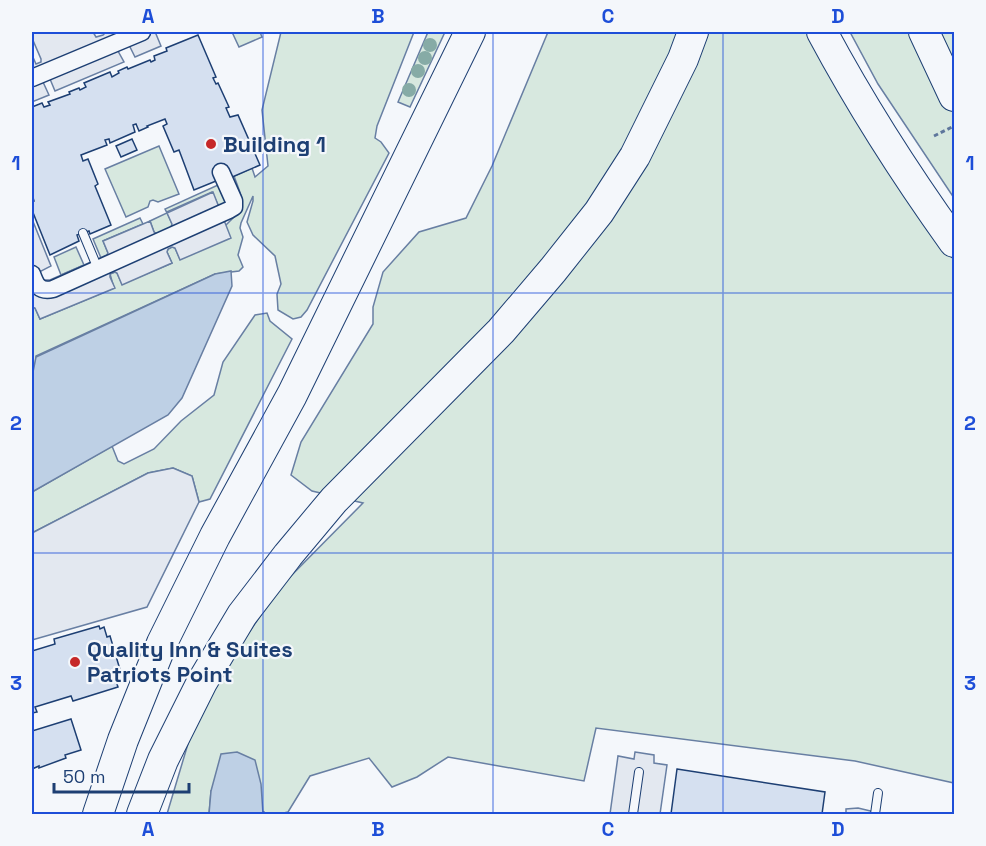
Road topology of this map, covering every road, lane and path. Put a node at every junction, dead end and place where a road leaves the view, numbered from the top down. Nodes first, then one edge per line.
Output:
1 (142, 32) edge
2 (470, 32) edge
3 (693, 32) edge
4 (924, 32) edge
5 (822, 33) edge
6 (119, 36) edge
7 (32, 78) edge
8 (954, 96) edge
9 (954, 126) edge
10 (934, 136) dead end
11 (221, 172) dead end
12 (83, 233) dead end
13 (954, 242) edge
14 (98, 269) junction
15 (32, 274) edge
16 (639, 772) dead end
17 (878, 793) dead end
18 (98, 814) edge
19 (142, 814) edge
20 (633, 814) edge
21 (874, 814) edge

1 - 6 street
2 - 18 highway
3 - 19 highway
4 - 8 highway
5 - 13 highway
6 - 7 street
9 - 10 path
11 - 14 street
12 - 14 lane
14 - 15 street
16 - 20 lane
17 - 21 lane

